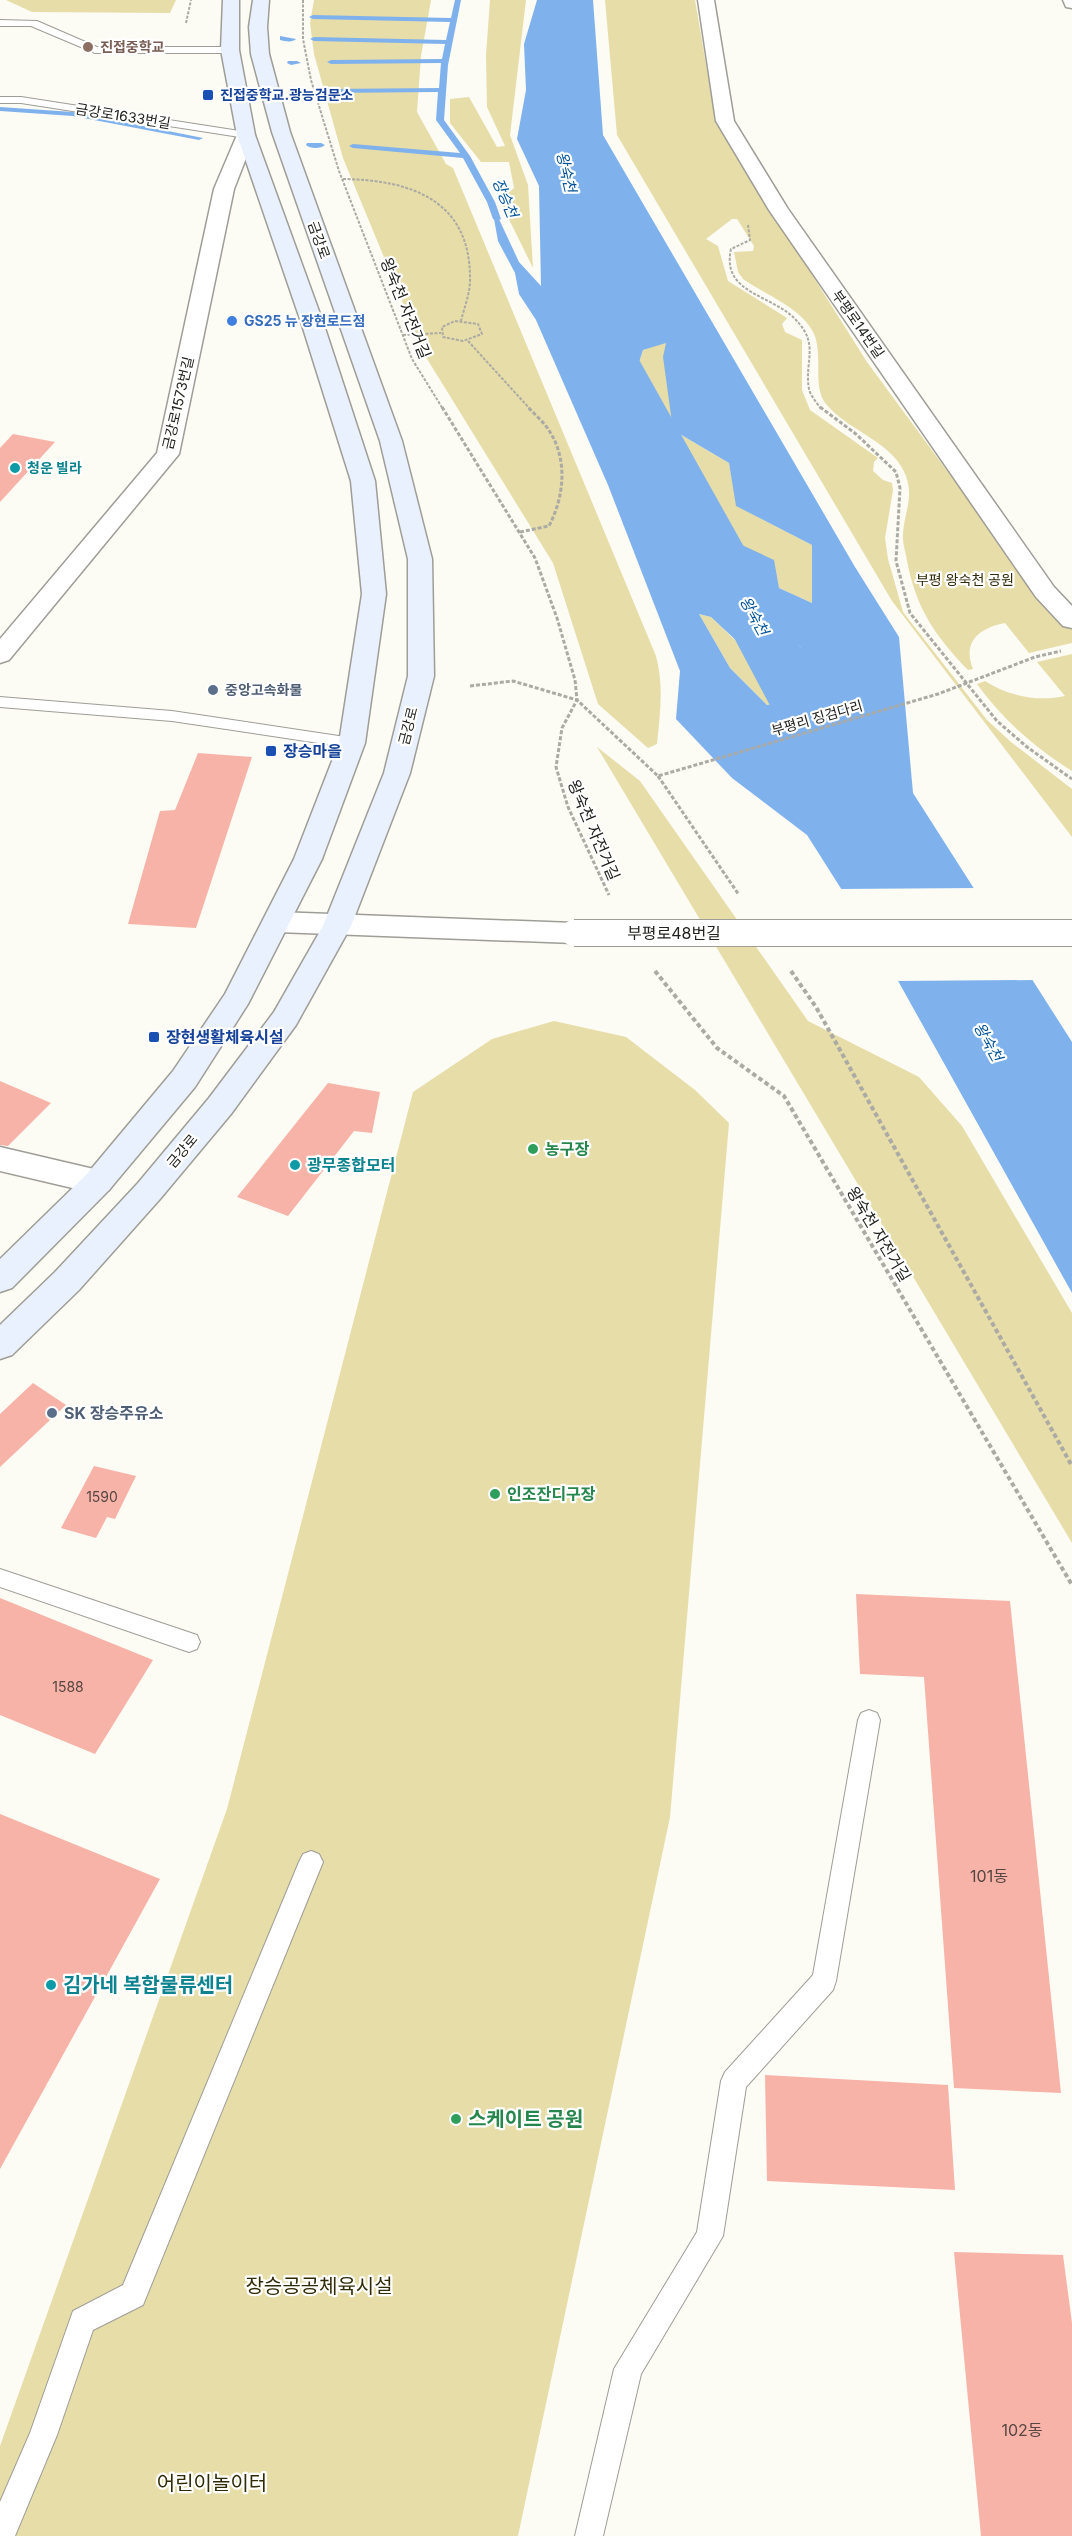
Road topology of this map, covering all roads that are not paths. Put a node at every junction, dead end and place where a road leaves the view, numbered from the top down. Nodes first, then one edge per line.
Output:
1 (231, 0) edge
2 (261, 0) edge
3 (706, 0) edge
4 (0, 14) edge
5 (0, 23) edge
6 (13, 23) junction
7 (230, 50) junction
8 (0, 100) edge
9 (246, 135) junction
10 (1072, 621) edge
11 (0, 655) edge
12 (0, 702) edge
13 (352, 743) junction
14 (277, 922) junction
15 (337, 926) junction
16 (1072, 933) edge
17 (0, 1159) edge
18 (98, 1182) junction
19 (0, 1279) edge
20 (0, 1346) edge
21 (0, 1578) edge
22 (189, 1642) dead end
23 (869, 1720) dead end
24 (311, 1862) dead end
25 (0, 2536) edge
26 (589, 2536) edge

1 - 7 main road, 금강로
2 - 15 main road, 금강로
3 - 10 street, 부평로14번길
4 - 6 lane
5 - 6 lane
6 - 7 lane
7 - 9 main road, 금강로
8 - 9 lane, 금강로1633번길
9 - 11 street, 금강로1573번길
9 - 13 main road, 금강로
12 - 13 lane
13 - 14 main road, 금강로
14 - 15 street, 부평로48번길
14 - 18 main road, 금강로
15 - 16 street, 부평로48번길, bridge
15 - 20 main road, 금강로
17 - 18 street
18 - 19 main road, 금강로
21 - 22 lane
23 - 26 lane
24 - 25 lane

